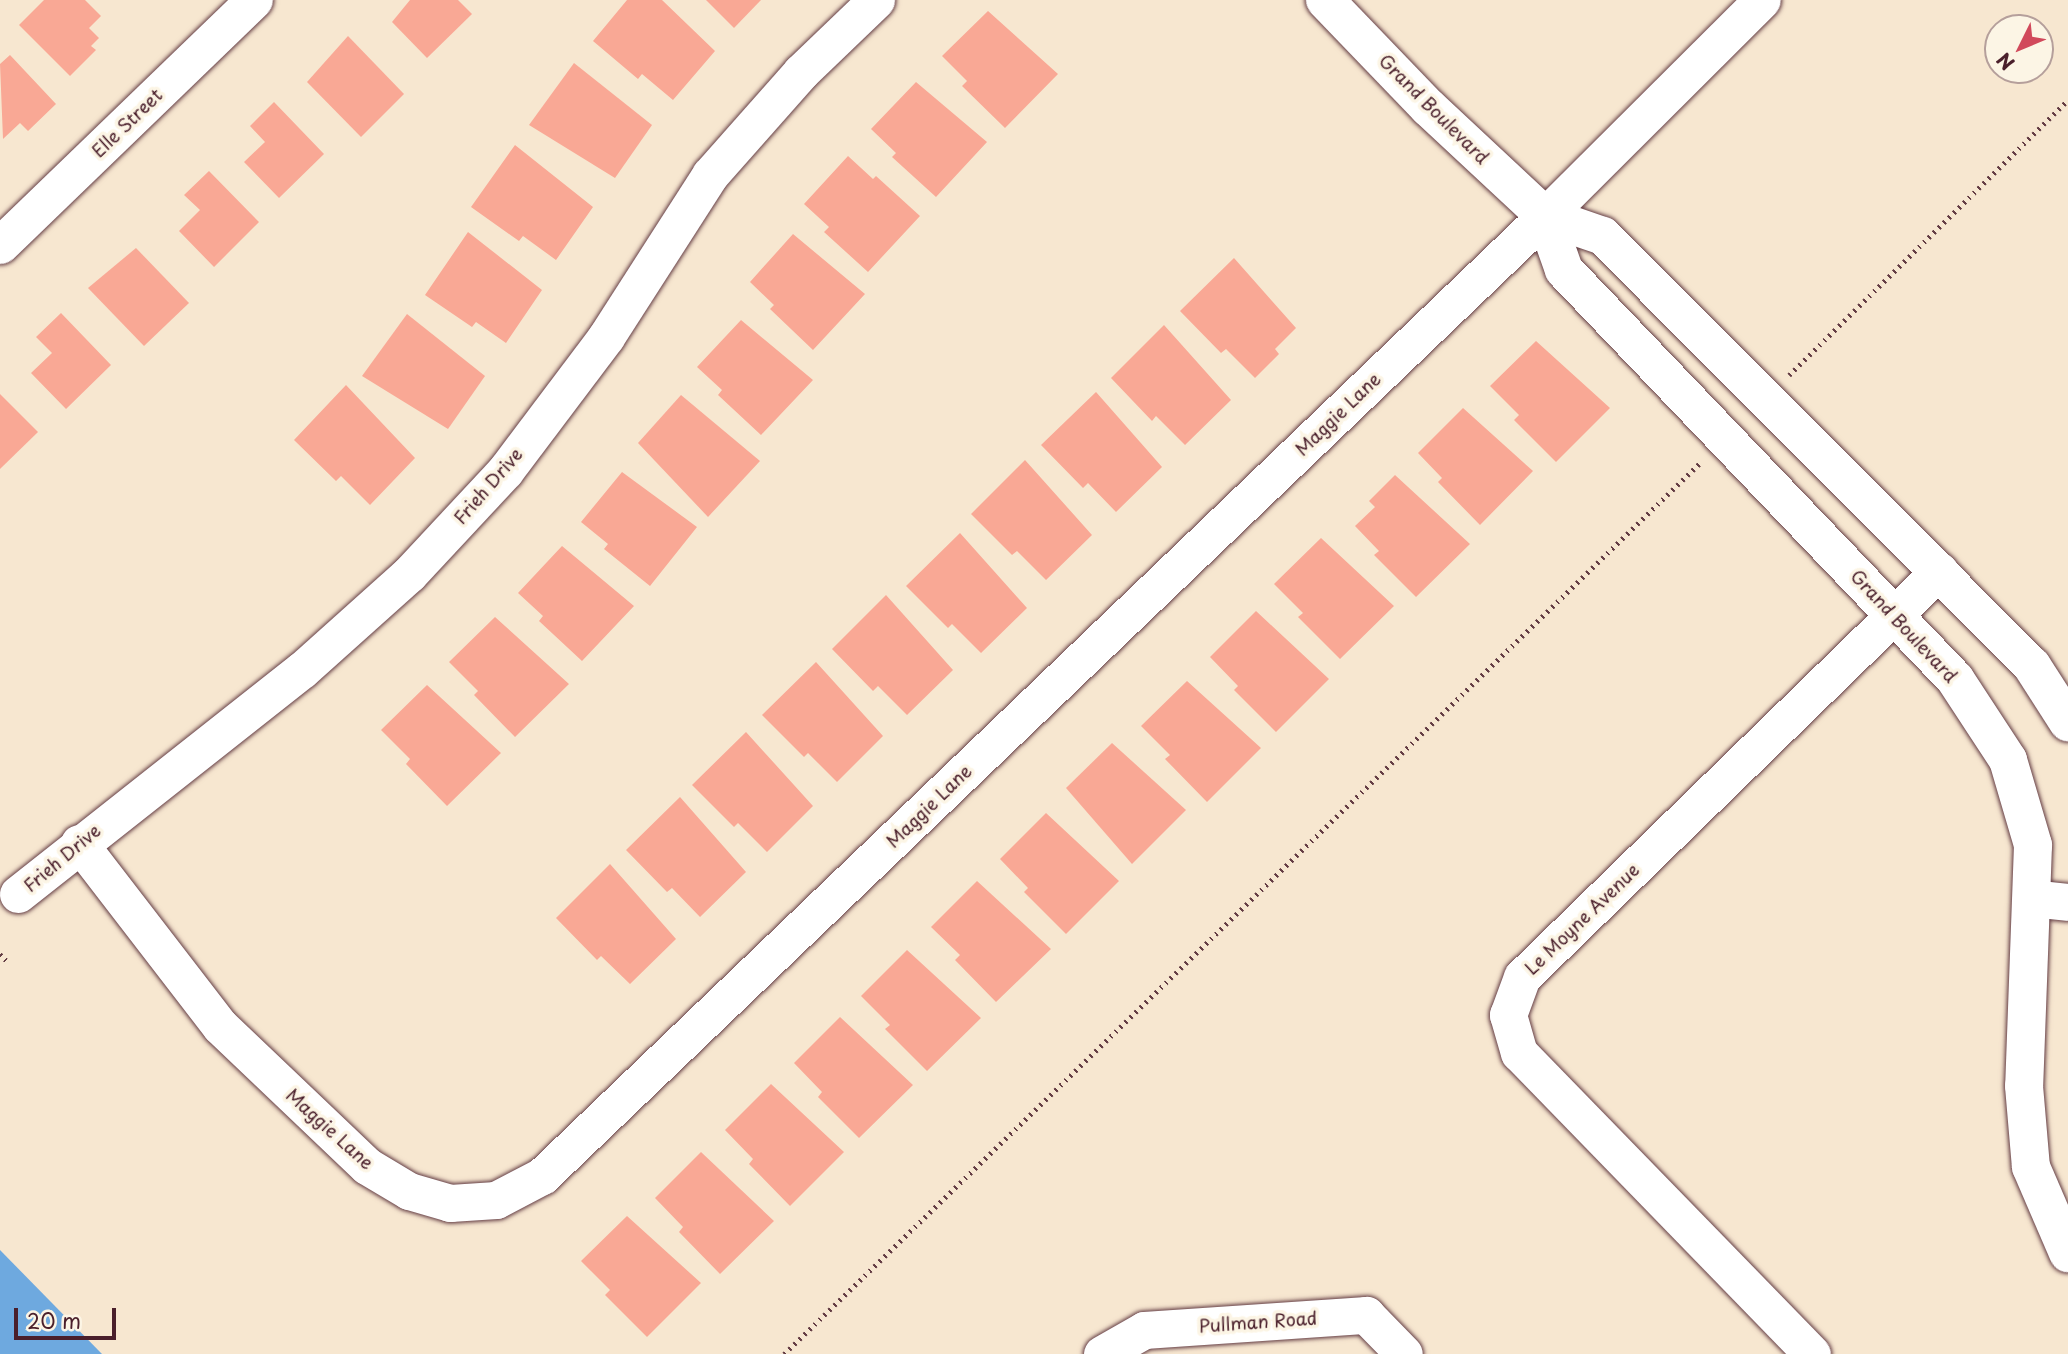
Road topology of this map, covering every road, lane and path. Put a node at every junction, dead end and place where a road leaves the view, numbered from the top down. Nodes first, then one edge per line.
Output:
1 (254, 0) edge
2 (876, 0) edge
3 (1325, 0) edge
4 (1762, 0) edge
5 (2068, 100) edge
6 (1545, 216) junction
7 (0, 245) edge
8 (1765, 398) junction
9 (1725, 438) junction
10 (1939, 571) junction
11 (1894, 615) junction
12 (2068, 722) edge
13 (79, 842) junction
14 (18, 894) dead end
15 (2050, 900) edge
16 (0, 954) edge
17 (8, 962) dead end
18 (2068, 1253) edge
19 (784, 1354) edge
20 (1102, 1354) edge
21 (1404, 1354) edge
22 (1812, 1354) edge

1 - 7 street, Elle Street
2 - 13 street, Frieh Drive
3 - 6 street, Grand Boulevard
4 - 6 street, Maggie Lane
5 - 8 path
6 - 8 street, Grand Boulevard
6 - 9 street, Grand Boulevard
6 - 13 street, Maggie Lane
8 - 10 street, Grand Boulevard
9 - 11 street, Grand Boulevard
9 - 19 path
10 - 11 street, Le Moyne Avenue
10 - 12 street, Grand Boulevard
11 - 15 street, Grand Boulevard
11 - 22 street, Le Moyne Avenue
13 - 14 street, Frieh Drive
15 - 18 street, Grand Boulevard
16 - 17 path
20 - 21 street, Pullman Road

